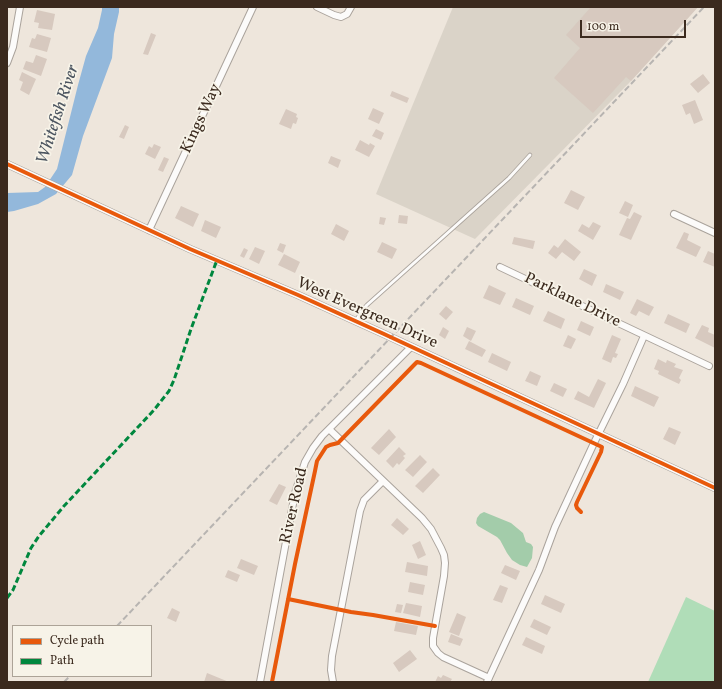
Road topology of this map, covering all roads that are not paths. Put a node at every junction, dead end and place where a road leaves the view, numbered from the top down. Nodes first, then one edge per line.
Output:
1 (20, 7) edge
2 (253, 7) edge
3 (317, 7) edge
4 (351, 7) edge
5 (7, 63) edge
6 (530, 155) dead end
7 (7, 164) edge
8 (674, 214) dead end
9 (149, 230) junction
10 (715, 233) edge
11 (500, 267) dead end
12 (356, 321) junction
13 (644, 336) junction
14 (411, 347) junction
15 (709, 366) dead end
16 (329, 429) junction
17 (598, 434) junction
18 (383, 481) junction
19 (715, 488) edge
20 (488, 680) edge
21 (260, 682) edge
22 (332, 682) edge

1 - 5 street
2 - 9 street, Kings Way
3 - 4 street
6 - 12 lane
7 - 9 street, West Evergreen Drive
8 - 10 street
9 - 12 street, West Evergreen Drive
11 - 13 street, Parklane Drive
12 - 14 street, West Evergreen Drive
13 - 15 street, Parklane Drive
13 - 17 street
14 - 16 street, River Road
14 - 17 street, West Evergreen Drive
16 - 18 street
16 - 21 street, River Road
17 - 19 street, West Evergreen Drive
17 - 20 street
18 - 20 street
18 - 22 street

